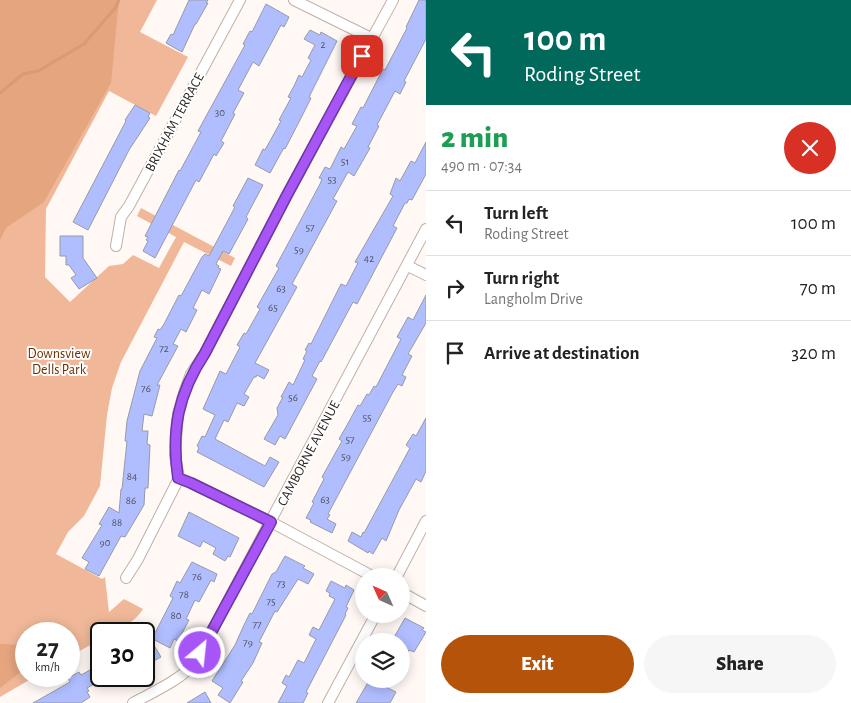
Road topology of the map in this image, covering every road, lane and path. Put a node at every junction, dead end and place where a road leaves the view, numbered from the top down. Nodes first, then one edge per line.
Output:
1 (240, 0) edge
2 (294, 0) edge
3 (393, 0) edge
4 (371, 38) junction
5 (426, 229) edge
6 (116, 246) dead end
7 (408, 266) junction
8 (426, 276) edge
9 (178, 478) junction
10 (426, 521) edge
11 (271, 522) junction
12 (357, 568) edge
13 (401, 568) edge
14 (126, 578) dead end
15 (410, 597) edge
16 (426, 606) edge
17 (371, 623) edge
18 (133, 703) edge
19 (328, 703) edge

1 - 6 street, BRIXHAM TERRACE
2 - 4 street
3 - 4 street
4 - 9 street
5 - 7 street, CAMBORNE AVENUE
7 - 8 street
7 - 11 street, CAMBORNE AVENUE
9 - 11 street
9 - 14 street
10 - 13 street
11 - 12 street
11 - 18 street, CAMBORNE AVENUE
15 - 16 street
17 - 19 street

